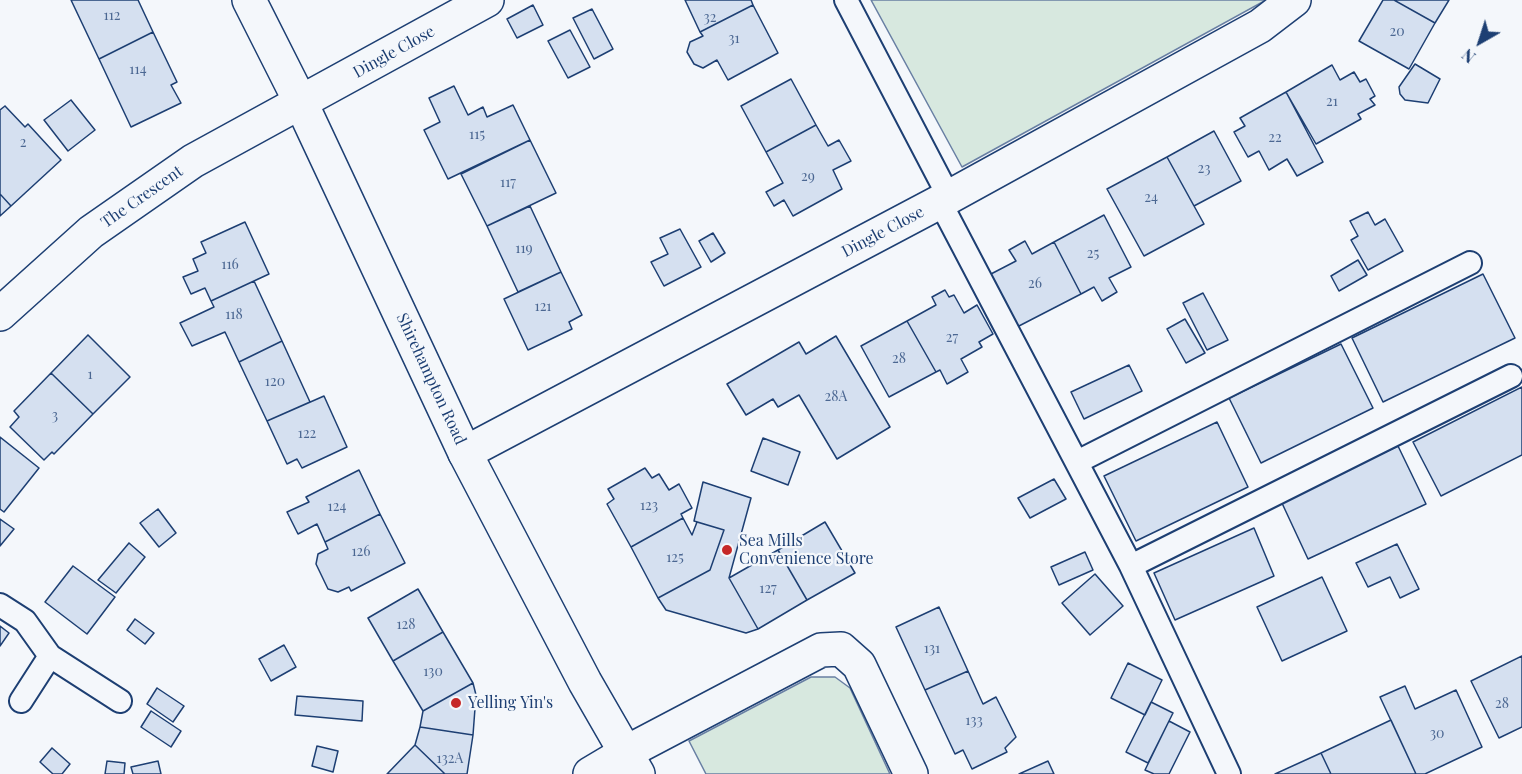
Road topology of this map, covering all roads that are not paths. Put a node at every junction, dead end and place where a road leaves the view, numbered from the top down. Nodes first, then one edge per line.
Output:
1 (249, 0) edge
2 (487, 0) edge
3 (846, 0) edge
4 (1294, 0) edge
5 (301, 103) junction
6 (945, 200) junction
7 (1470, 263) dead end
8 (0, 314) edge
9 (1511, 376) dead end
10 (465, 453) junction
11 (1078, 461) junction
12 (1131, 566) junction
13 (0, 605) edge
14 (50, 657) junction
15 (21, 701) dead end
16 (120, 701) dead end
17 (632, 763) edge
18 (590, 774) edge
19 (911, 774) edge
20 (1229, 774) edge

1 - 5 street, Shirehampton Road
2 - 5 street, Dingle Close
3 - 6 lane
4 - 6 street, Dingle Close
5 - 8 street, The Crescent
5 - 10 street, Shirehampton Road
6 - 10 street, Dingle Close
6 - 11 lane
7 - 11 lane
9 - 12 lane
10 - 17 street, Shirehampton Road
11 - 12 lane
12 - 20 lane
13 - 14 lane
14 - 15 lane
14 - 16 lane
17 - 18 street
17 - 19 street

